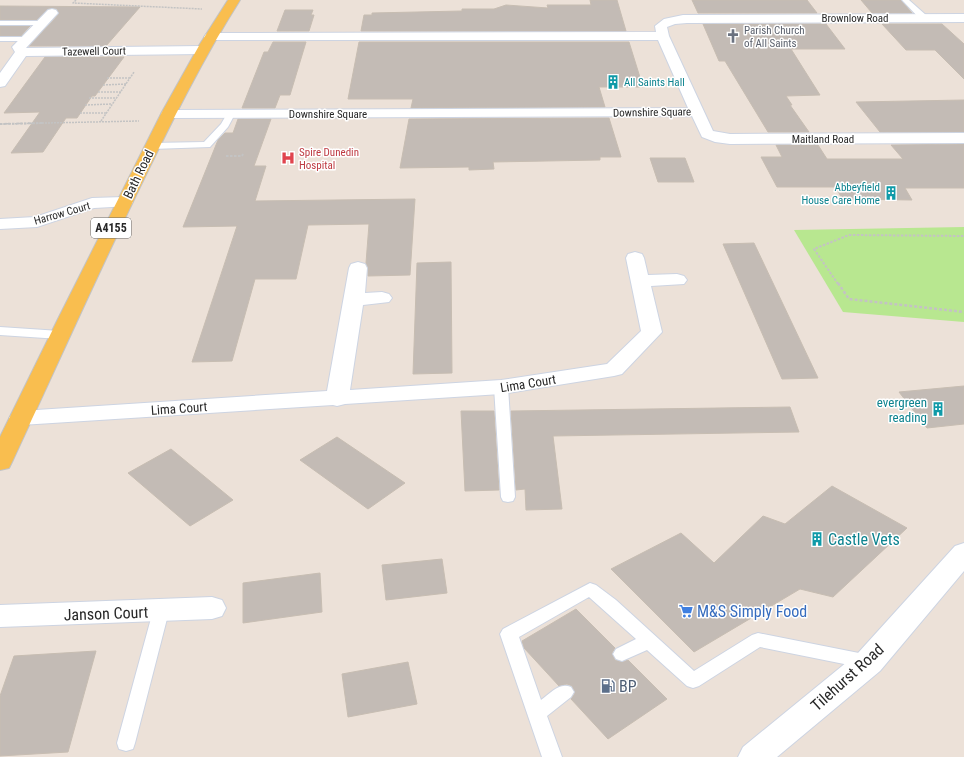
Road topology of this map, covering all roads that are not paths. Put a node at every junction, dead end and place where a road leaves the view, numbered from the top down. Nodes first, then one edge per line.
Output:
1 (234, 0) edge
2 (905, 0) edge
3 (52, 13) dead end
4 (924, 18) junction
5 (964, 18) edge
6 (0, 23) edge
7 (42, 23) junction
8 (663, 36) junction
9 (0, 39) edge
10 (207, 43) junction
11 (24, 46) junction
12 (0, 83) edge
13 (696, 112) junction
14 (168, 114) junction
15 (231, 114) junction
16 (964, 138) edge
17 (152, 146) junction
18 (124, 202) junction
19 (0, 224) edge
20 (635, 258) dead end
21 (358, 268) dead end
22 (677, 280) dead end
23 (640, 281) junction
24 (382, 298) dead end
25 (354, 300) junction
26 (0, 331) edge
27 (60, 335) junction
28 (501, 387) junction
29 (337, 399) junction
30 (21, 418) junction
31 (0, 462) edge
32 (508, 497) dead end
33 (964, 553) edge
34 (212, 608) dead end
35 (161, 611) junction
36 (0, 616) edge
37 (649, 641) junction
38 (622, 654) dead end
39 (869, 662) junction
40 (565, 692) dead end
41 (536, 714) junction
42 (126, 743) dead end
43 (552, 757) edge
44 (754, 757) edge

1 - 10 main road, Bath Road / A4155
2 - 4 lane
3 - 7 street
4 - 5 street, Brownlow Road
4 - 8 street, Brownlow Road
6 - 7 lane
7 - 11 street
8 - 10 street
8 - 13 street, Downshire Square
9 - 11 lane
10 - 11 street, Tazewell Court
10 - 14 main road, Bath Road / A4155
11 - 12 street
13 - 15 street, Downshire Square
13 - 16 street, Maitland Road
14 - 15 street, Downshire Square
14 - 17 main road, Bath Road / A4155
15 - 17 lane
17 - 18 main road, Bath Road / A4155
18 - 19 street, Harrow Court
18 - 27 main road, Bath Road / A4155
20 - 23 street, Lima Court
21 - 25 street
22 - 23 street
23 - 28 street, Lima Court
24 - 25 street
25 - 29 street
26 - 27 lane
27 - 30 main road, Bath Road / A4155
28 - 29 street, Lima Court
28 - 32 lane
29 - 30 street, Lima Court
30 - 31 main road, Bath Road / A4155
33 - 39 street, Tilehurst Road
34 - 35 street, Janson Court
35 - 36 street, Janson Court
35 - 42 lane
37 - 38 lane
37 - 39 lane
37 - 41 lane
39 - 44 street, Tilehurst Road
40 - 41 lane
41 - 43 lane

